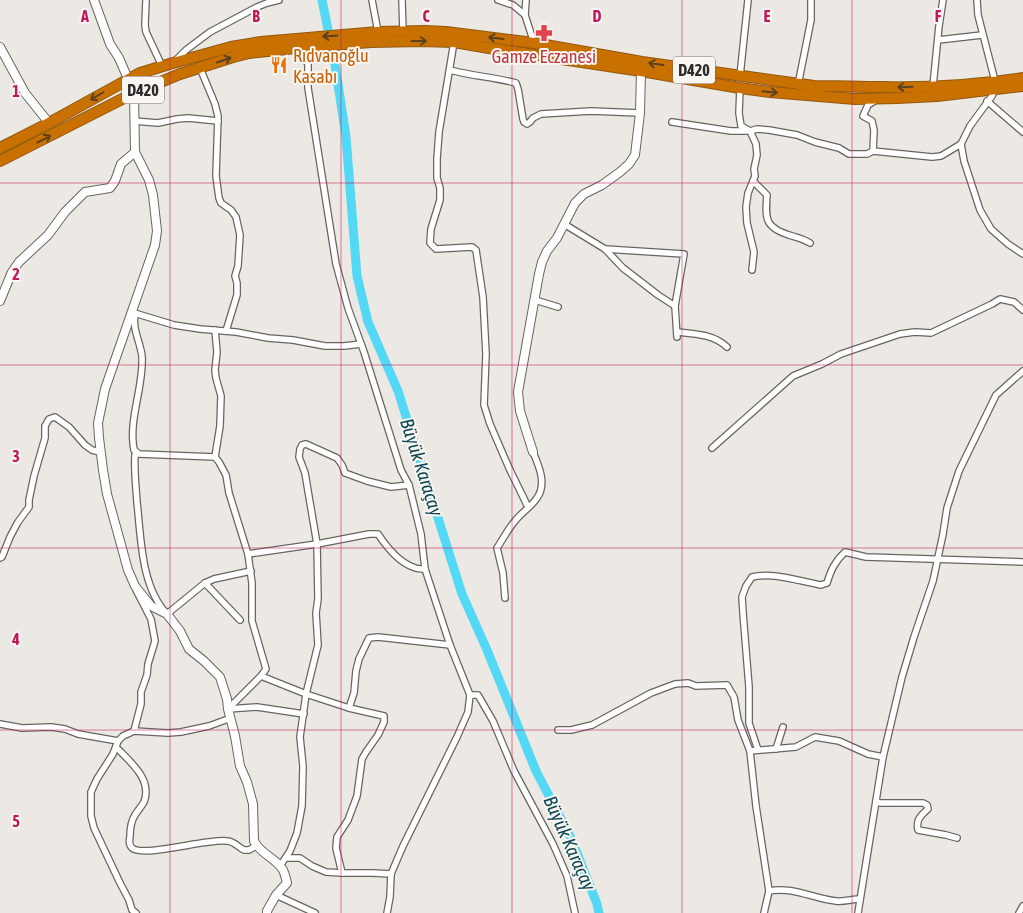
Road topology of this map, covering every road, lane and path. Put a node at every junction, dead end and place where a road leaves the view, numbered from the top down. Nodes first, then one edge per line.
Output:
1 (94, 0) edge
2 (146, 0) edge
3 (280, 0) edge
4 (372, 0) edge
5 (402, 0) edge
6 (498, 0) edge
7 (526, 0) edge
8 (748, 0) edge
9 (811, 0) edge
10 (943, 0) edge
11 (977, 0) edge
12 (525, 15) junction
13 (378, 32) junction
14 (404, 32) junction
15 (982, 35) junction
16 (368, 38) junction
17 (938, 40) junction
18 (454, 42) junction
19 (294, 43) junction
20 (534, 43) junction
21 (0, 47) edge
22 (304, 58) dead end
23 (173, 63) junction
24 (162, 66) junction
25 (200, 68) junction
26 (450, 70) junction
27 (642, 71) junction
28 (740, 76) junction
29 (1023, 78) edge
30 (129, 79) junction
31 (798, 85) junction
32 (995, 85) junction
33 (933, 86) junction
34 (1023, 86) edge
35 (740, 88) junction
36 (134, 93) junction
37 (879, 99) junction
38 (987, 102) junction
39 (640, 113) junction
40 (134, 121) junction
41 (218, 121) junction
42 (672, 122) dead end
43 (49, 123) junction
44 (750, 131) junction
45 (1023, 132) edge
46 (961, 144) junction
47 (0, 148) edge
48 (873, 151) junction
49 (135, 152) junction
50 (0, 161) edge
51 (753, 181) junction
52 (564, 224) junction
53 (810, 243) dead end
54 (605, 249) junction
55 (1023, 254) edge
56 (752, 270) dead end
57 (535, 300) junction
58 (0, 301) edge
59 (675, 306) junction
60 (558, 307) dead end
61 (1023, 310) edge
62 (133, 313) junction
63 (215, 330) junction
64 (226, 331) junction
65 (361, 344) junction
66 (727, 347) dead end
67 (1023, 371) edge
68 (712, 448) dead end
69 (100, 452) junction
70 (534, 452) joint
71 (137, 453) junction
72 (215, 457) junction
73 (409, 485) junction
74 (528, 507) junction
75 (317, 544) junction
76 (248, 554) junction
77 (0, 558) edge
78 (938, 560) junction
79 (1023, 562) edge
80 (425, 569) junction
81 (252, 571) junction
82 (205, 583) junction
83 (135, 586) junction
84 (505, 598) dead end
85 (167, 614) junction
86 (240, 620) dead end
87 (450, 645) junction
88 (261, 676) junction
89 (306, 694) junction
90 (470, 695) junction
91 (349, 708) junction
92 (228, 709) junction
93 (304, 714) junction
94 (231, 718) junction
95 (0, 724) edge
96 (782, 727) dead end
97 (558, 730) dead end
98 (134, 731) junction
99 (117, 744) junction
100 (776, 749) junction
101 (758, 750) junction
102 (750, 751) junction
103 (883, 757) junction
104 (876, 801) junction
105 (957, 838) dead end
106 (256, 846) junction
107 (286, 858) junction
108 (280, 866) junction
109 (342, 873) junction
110 (391, 874) junction
111 (769, 891) junction
112 (276, 894) junction
113 (860, 898) junction
114 (1023, 906) edge
115 (266, 912) edge
116 (136, 913) edge
117 (316, 913) edge
118 (386, 913) edge
119 (575, 913) edge
120 (764, 913) edge
121 (858, 913) edge
122 (1020, 913) edge

1 - 30 street
2 - 24 street
3 - 23 street
4 - 13 street
5 - 14 street
6 - 12 street
7 - 12 street
8 - 28 street
9 - 31 street
10 - 17 street
11 - 15 street
12 - 20 street
13 - 14 highway, D420
13 - 16 highway, D420
20 -> 14 highway, D420
15 - 17 street
15 - 32 street
16 -> 18 highway
16 - 19 highway
17 - 33 street
18 - 26 street
18 - 27 highway
19 - 23 highway, D420
25 -> 19 highway, D420
28 -> 20 highway, D420
21 - 43 street
22 - 65 street
23 - 24 highway, D420
24 - 30 highway, D420
25 - 36 highway, D420
25 - 41 street
26 - 39 street
26 - 74 street
27 - 35 highway
27 - 39 street
28 - 31 highway, D420
29 - 32 highway, D420
30 - 36 street
30 -> 43 highway, D420
33 -> 31 highway, D420
32 - 33 highway, D420
32 - 34 highway
32 - 37 highway
32 - 38 street
35 -> 37 highway
35 - 44 street
36 - 40 street
50 -> 36 highway, D420
37 - 48 street
38 - 45 street
38 - 46 street
39 - 52 street
40 - 41 street
40 - 49 street
41 - 64 street
42 - 44 street
43 - 47 highway, D420
44 - 48 street
44 - 51 street
46 - 48 street
46 - 55 street
49 - 58 street
49 - 62 street
51 - 53 street
51 - 56 street
52 - 54 street
52 - 57 street
54 - 59 street
54 - 59 street
57 - 60 street
57 - 70 street
59 - 66 street
61 - 68 street
62 - 63 street
62 - 69 street
62 - 71 street
63 - 64 street
63 - 72 street
64 - 65 street
65 - 73 street
67 - 78 street
69 - 77 street
69 - 83 street
70 - 74 street
71 - 72 street
71 - 85 street
72 - 76 street
73 - 75 street
73 - 80 street
74 - 84 street
75 - 76 street
75 - 80 street
75 - 89 street
76 - 81 street
78 - 79 street
78 - 101 street
78 - 103 street
80 - 87 street
81 - 82 street
81 - 88 street
82 - 85 street
82 - 86 street
83 - 85 street
83 - 98 street
85 - 92 street
87 - 90 street
87 - 91 street
88 - 89 street
88 - 92 street
89 - 91 street
89 - 93 street
90 - 110 street
90 - 119 street
91 - 109 street
92 - 93 street
92 - 94 street
93 - 107 street
94 - 98 street
94 - 106 street
95 - 99 street
96 - 100 street
97 - 102 street
98 - 99 street
99 - 106 street
99 - 116 street
100 - 101 street
100 - 103 street
101 - 102 street
102 - 111 street
103 - 104 street
104 - 105 street
104 - 113 street
106 - 108 street
107 - 108 street
107 - 109 street
108 - 112 street
109 - 110 street
110 - 118 street
111 - 113 street
111 - 120 street
112 - 115 street
112 - 117 street
113 - 121 street
114 - 122 street

